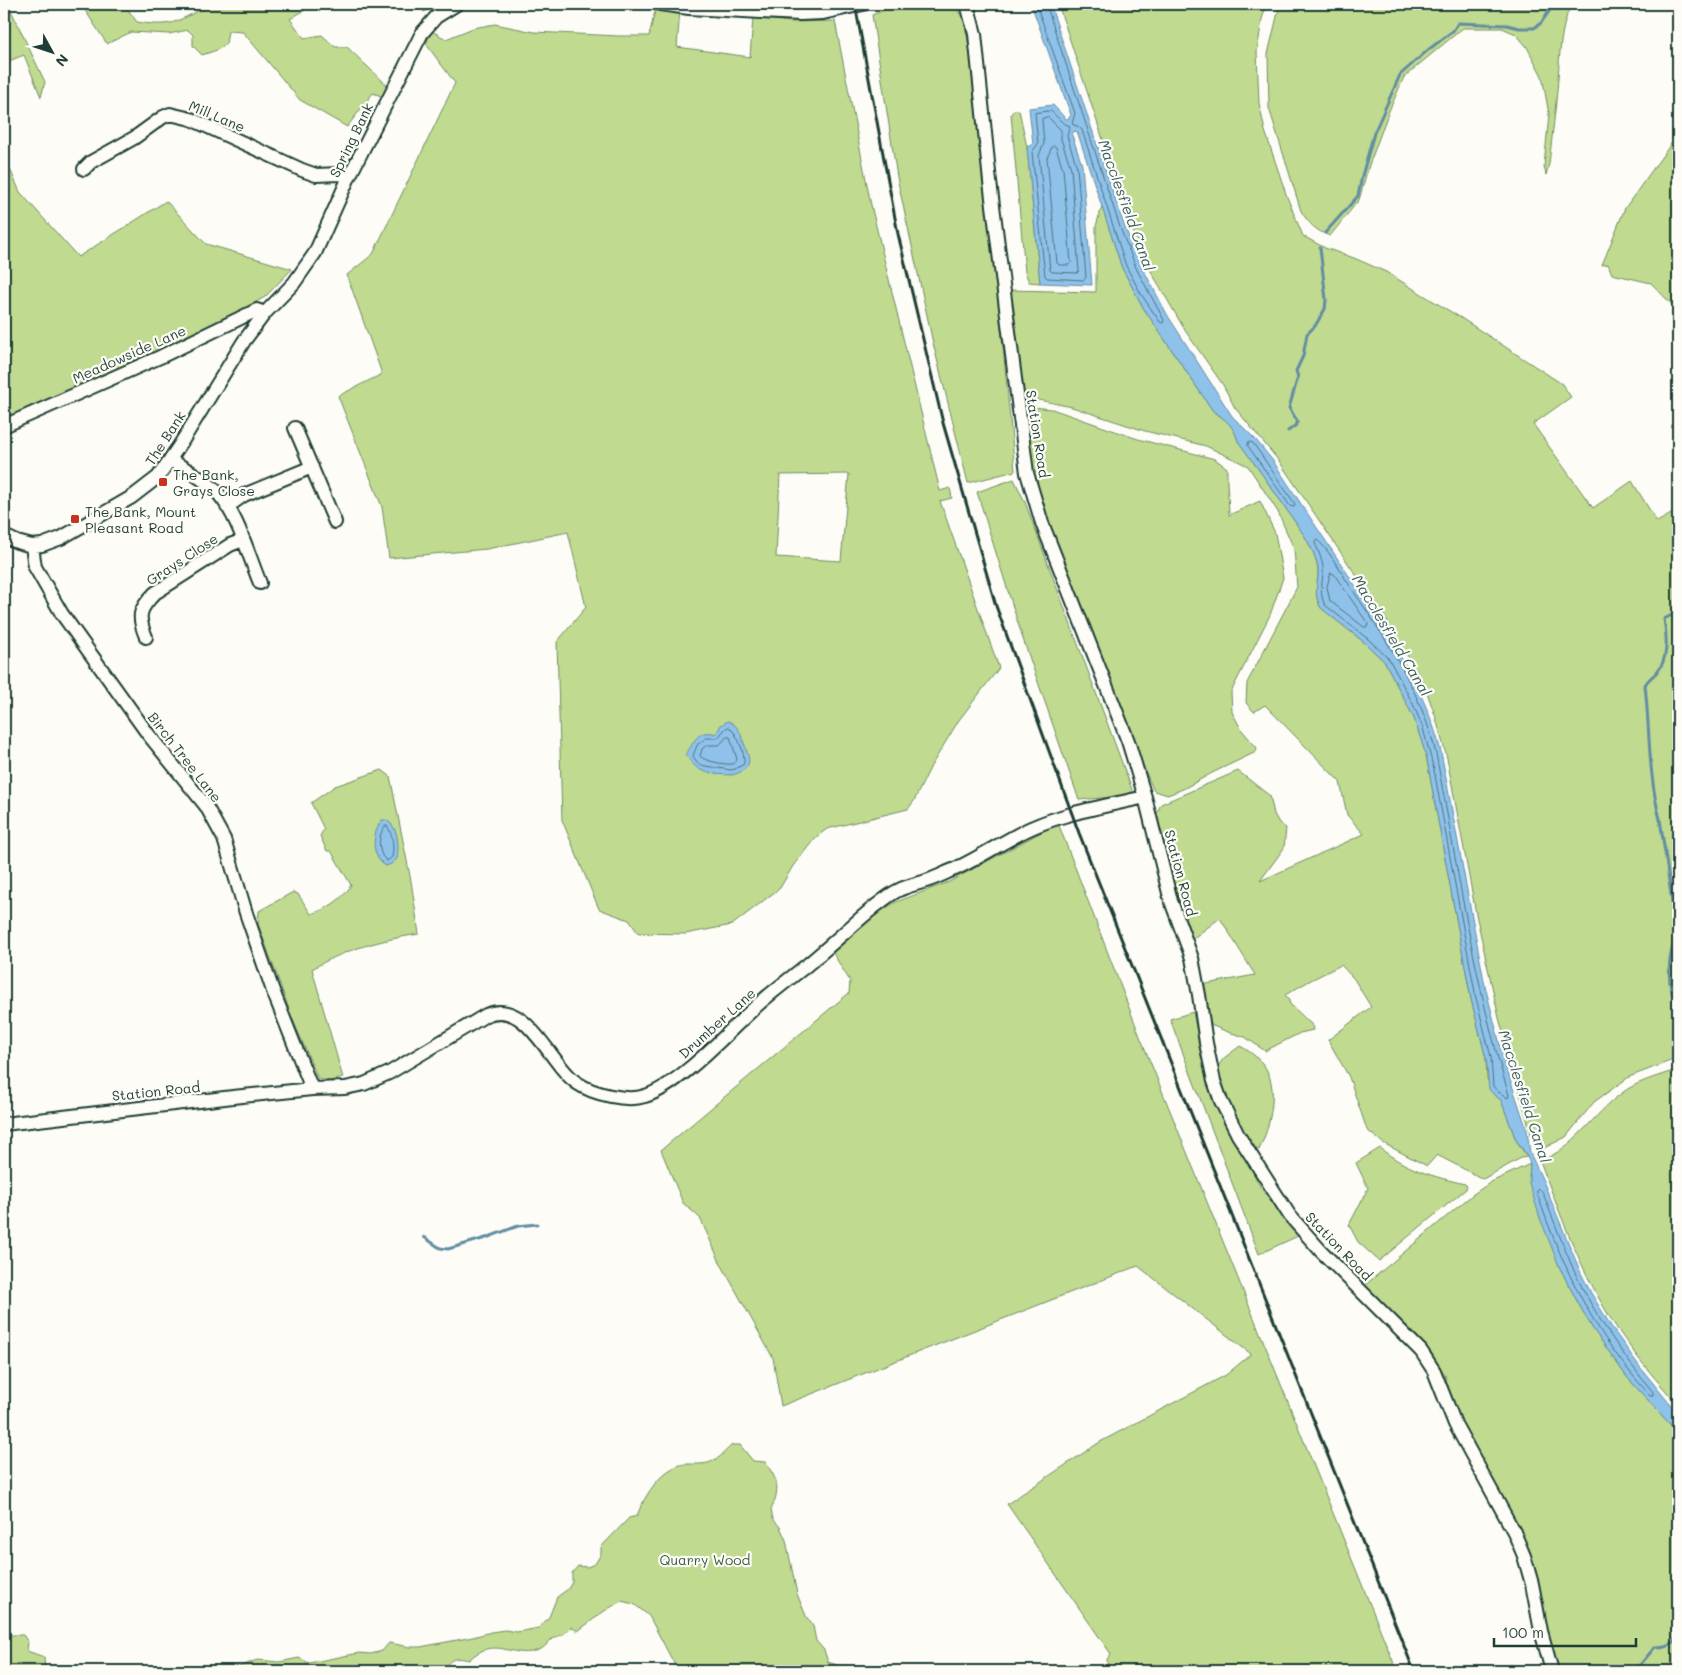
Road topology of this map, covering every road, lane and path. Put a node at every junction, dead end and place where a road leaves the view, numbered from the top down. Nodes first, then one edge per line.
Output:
1 (457, 4) edge
2 (660, 4) edge
3 (864, 4) edge
4 (966, 4) edge
5 (84, 169) dead end
6 (349, 177) junction
7 (280, 296) joint
8 (265, 313) junction
9 (4, 426) edge
10 (295, 428) dead end
11 (170, 460) junction
12 (312, 467) junction
13 (227, 507) junction
14 (335, 522) dead end
15 (4, 536) edge
16 (243, 540) junction
17 (32, 546) junction
18 (260, 583) dead end
19 (146, 637) dead end
20 (1145, 797) junction
21 (312, 1089) junction
22 (4, 1124) edge
23 (1552, 1671) edge

1 - 6 street, Spring Bank
2 - 3 street
4 - 20 street, Station Road
5 - 6 street, Mill Lane
6 - 7 street, Spring Bank
7 - 8 street, The Bank
8 - 9 street, Meadowside Lane
8 - 11 street, The Bank
10 - 12 street
11 - 13 street
11 - 17 street, The Bank
12 - 13 street
12 - 14 street
13 - 16 street
15 - 17 street
16 - 18 street
16 - 19 street, Grays Close
17 - 21 street, Birch Tree Lane
20 - 21 street, Drumber Lane
20 - 23 street, Station Road
21 - 22 street, Station Road

